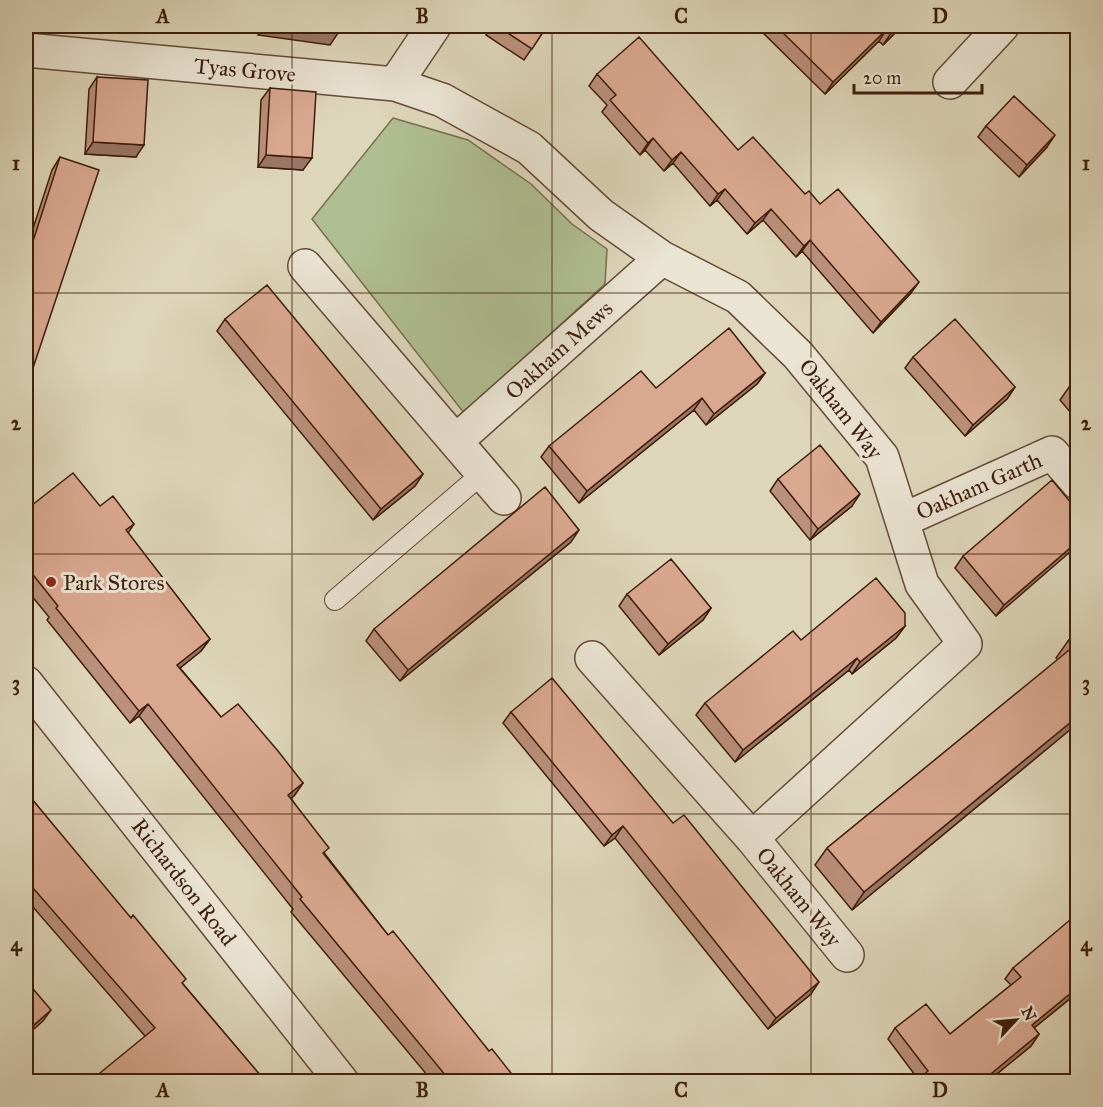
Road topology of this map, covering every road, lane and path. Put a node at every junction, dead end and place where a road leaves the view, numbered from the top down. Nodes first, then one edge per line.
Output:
1 (28, 26) edge
2 (434, 26) edge
3 (1002, 26) edge
4 (26, 35) edge
5 (26, 50) edge
6 (950, 82) dead end
7 (395, 84) junction
8 (662, 258) junction
9 (305, 266) dead end
10 (456, 441) junction
11 (483, 473) junction
12 (1077, 483) edge
13 (504, 498) dead end
14 (903, 520) junction
15 (336, 600) dead end
16 (592, 658) dead end
17 (26, 683) edge
18 (752, 838) junction
19 (847, 956) dead end
20 (342, 1082) edge

1 - 4 street
2 - 7 street
3 - 6 street
5 - 7 street, Tyas Grove
7 - 8 street, Oakham Way
8 - 10 street, Oakham Mews
8 - 14 street, Oakham Way
9 - 10 street
10 - 11 street
11 - 13 street
11 - 15 lane
12 - 14 street, Oakham Garth
14 - 18 street, Oakham Way
16 - 18 street, Oakham Way
17 - 20 street, Richardson Road
18 - 19 street, Oakham Way

